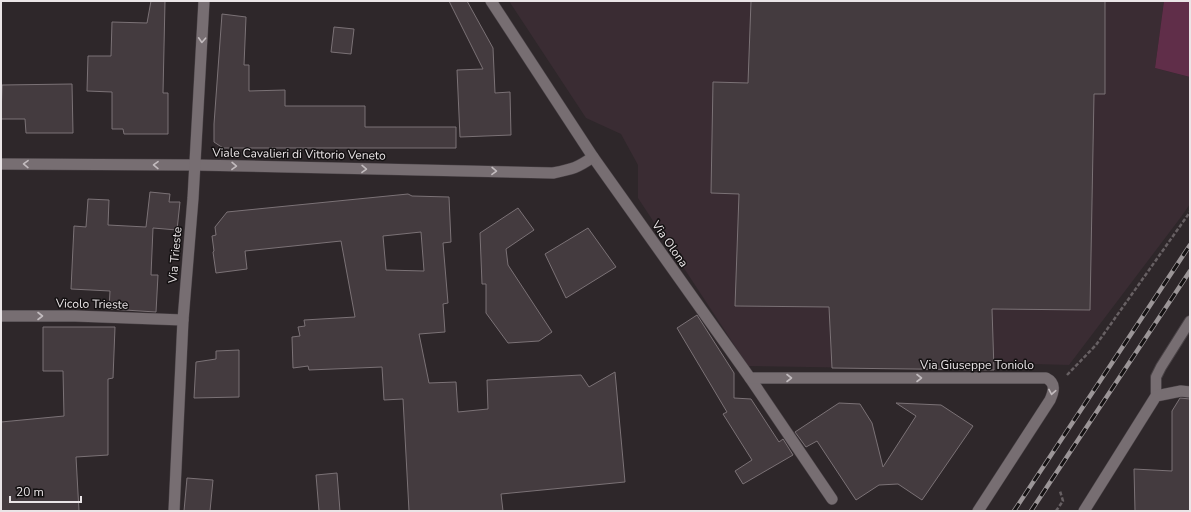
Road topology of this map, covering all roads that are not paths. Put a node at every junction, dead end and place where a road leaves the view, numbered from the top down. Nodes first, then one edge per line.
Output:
1 (204, 1) edge
2 (491, 1) edge
3 (593, 157) junction
4 (1, 164) edge
5 (195, 165) junction
6 (1, 316) edge
7 (183, 320) junction
8 (1190, 321) edge
9 (750, 378) junction
10 (1190, 392) edge
11 (1156, 396) junction
12 (832, 500) dead end
13 (174, 511) edge
14 (978, 511) edge
15 (1084, 511) edge

1 -> 5 street, Via Trieste
2 - 3 street, Via Olona
5 -> 3 street, Viale Cavalieri di Vittorio Veneto
3 - 9 street, Via Olona
5 -> 4 street, Viale Cavalieri di Vittorio Veneto
5 - 7 street, Via Trieste
6 -> 7 street, Vicolo Trieste
7 - 13 street, Via Trieste
8 - 11 lane
9 - 12 street, Via Olona
9 -> 14 street, Via Giuseppe Toniolo
10 - 11 street
11 - 15 street

